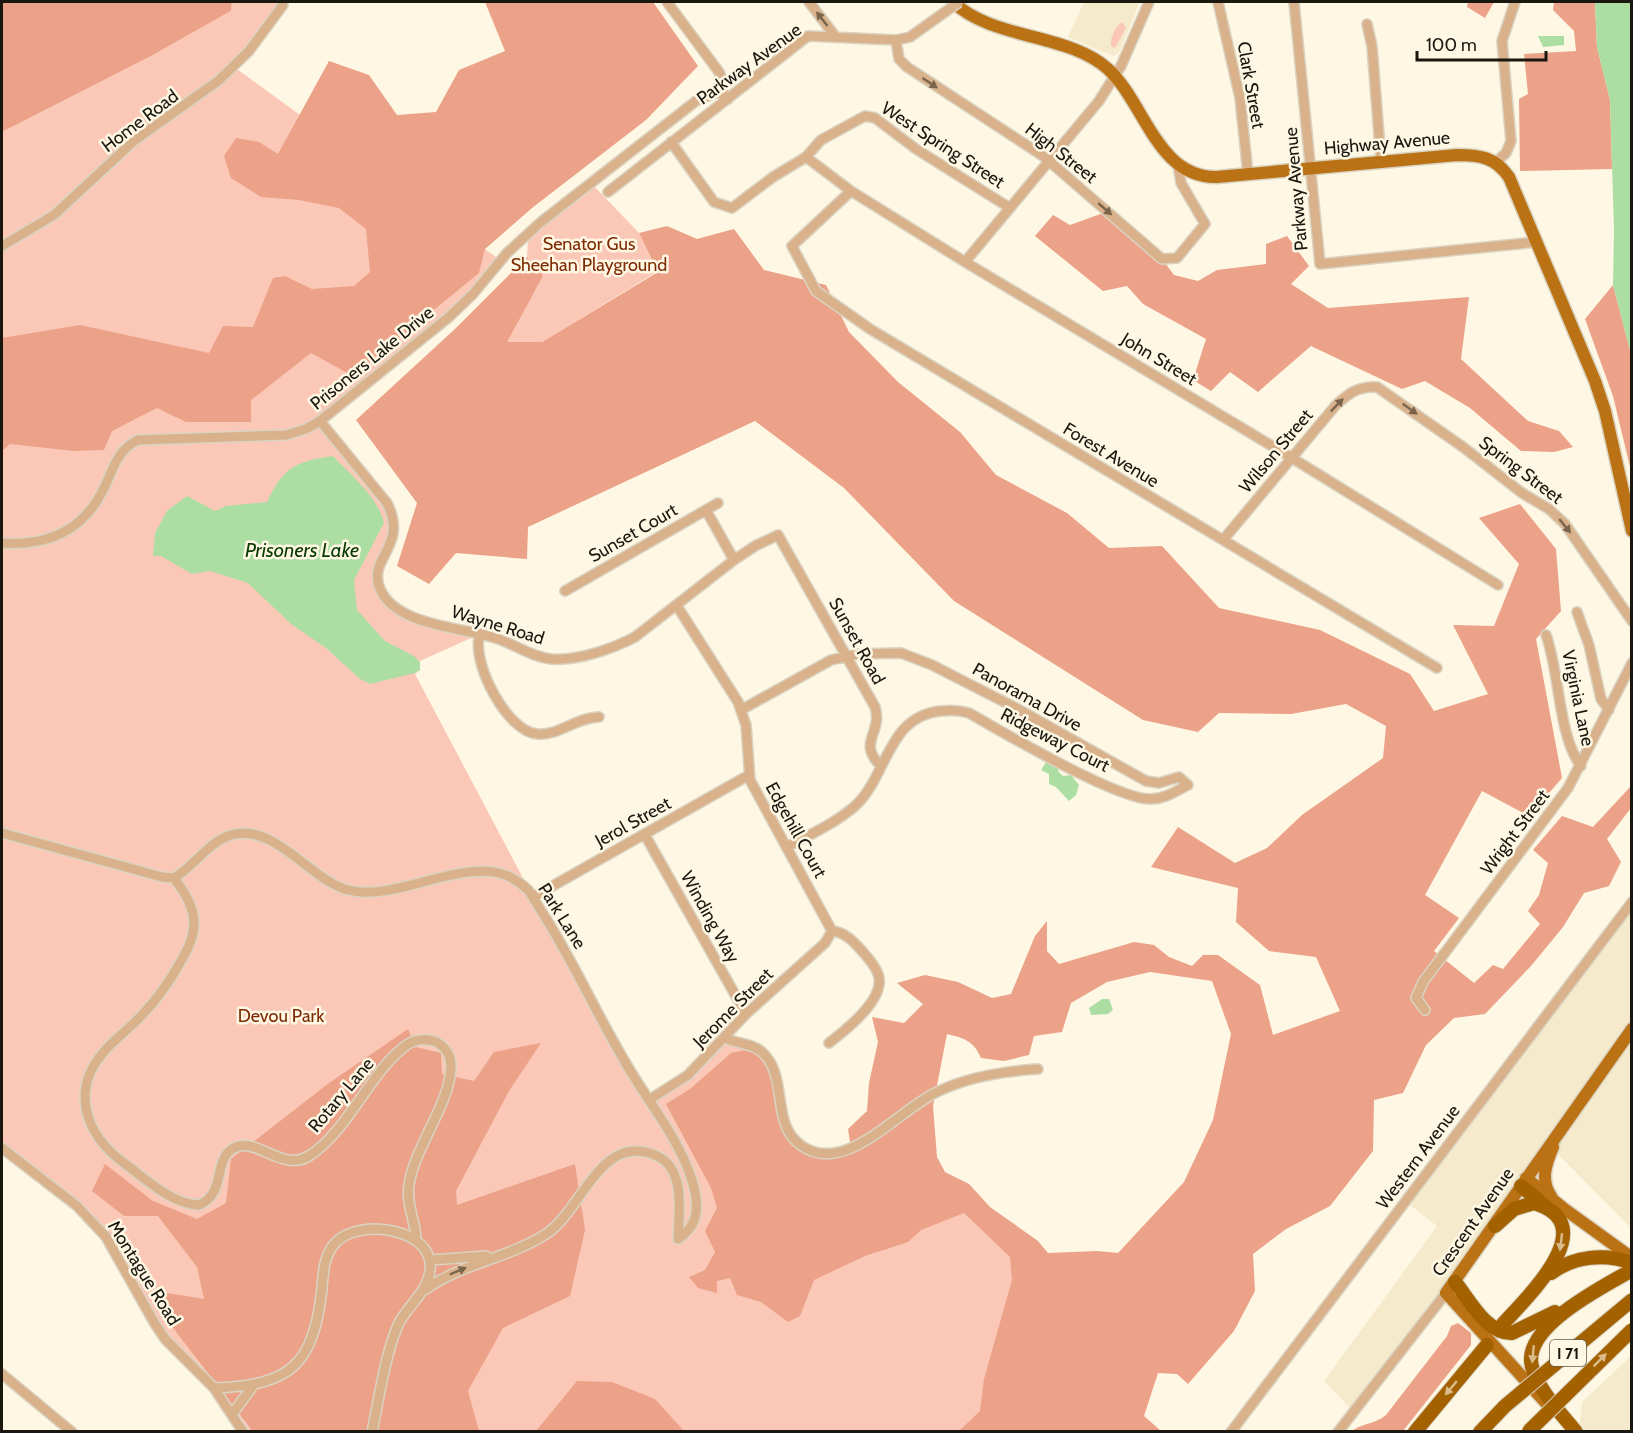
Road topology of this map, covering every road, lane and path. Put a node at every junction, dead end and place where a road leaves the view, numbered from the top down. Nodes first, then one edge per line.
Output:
1 (667, 2) edge
2 (809, 2) edge
3 (953, 2) edge
4 (959, 2) edge
5 (1149, 2) edge
6 (1218, 2) edge
7 (1294, 2) edge
8 (1515, 2) edge
9 (283, 5) dead end
10 (1367, 24) dead end
11 (835, 36) junction
12 (896, 40) junction
13 (1115, 77) junction
14 (726, 96) junction
15 (671, 142) junction
16 (806, 157) junction
17 (1049, 161) junction
18 (1381, 161) junction
19 (1496, 162) junction
20 (1178, 165) junction
21 (1310, 167) junction
22 (1248, 174) junction
23 (851, 191) junction
24 (608, 192) dead end
25 (1010, 208) junction
26 (1537, 242) junction
27 (2, 246) edge
28 (965, 262) junction
29 (1358, 388) joint
30 (320, 422) junction
31 (1292, 458) junction
32 (718, 503) dead end
33 (706, 510) junction
34 (1632, 531) edge
35 (778, 535) joint
36 (1223, 540) junction
37 (2, 543) edge
38 (734, 560) junction
39 (1498, 585) dead end
40 (565, 591) dead end
41 (677, 606) junction
42 (1577, 612) dead end
43 (1632, 621) edge
44 (480, 634) junction
45 (1546, 635) dead end
46 (846, 656) junction
47 (1632, 663) edge
48 (1437, 668) dead end
49 (741, 710) junction
50 (1609, 710) junction
51 (599, 717) dead end
52 (880, 765) junction
53 (1581, 766) junction
54 (748, 775) junction
55 (1162, 798) joint
56 (2, 833) edge
57 (645, 835) junction
58 (787, 847) junction
59 (174, 878) junction
60 (532, 897) junction
61 (1632, 902) edge
62 (832, 931) junction
63 (1425, 1010) dead end
64 (746, 1014) junction
65 (1632, 1029) edge
66 (725, 1038) junction
67 (1632, 1040) edge
68 (829, 1042) dead end
69 (1618, 1047) junction
70 (1038, 1069) dead end
71 (649, 1100) junction
72 (1562, 1125) junction
73 (2, 1148) edge
74 (1523, 1182) junction
75 (1552, 1206) junction
76 (1495, 1226) junction
77 (416, 1238) junction
78 (494, 1256) junction
79 (1632, 1258) edge
80 (431, 1260) junction
81 (1632, 1263) edge
82 (1632, 1270) edge
83 (1539, 1282) junction
84 (1450, 1287) junction
85 (1602, 1288) junction
86 (424, 1290) junction
87 (1632, 1300) edge
88 (1503, 1324) dead end
89 (1632, 1330) edge
90 (1487, 1345) dead end
91 (2, 1374) edge
92 (252, 1387) junction
93 (214, 1388) junction
94 (233, 1413) junction
95 (72, 1431) edge
96 (243, 1431) edge
97 (372, 1431) edge
98 (1231, 1431) edge
99 (1338, 1431) edge
100 (1415, 1431) edge
101 (1480, 1431) edge
102 (1528, 1431) edge
103 (1575, 1431) edge

1 - 14 street
11 -> 2 street
3 - 13 main road, Highway Avenue
4 - 12 street, Parkway Avenue, bridge
5 - 13 street
6 - 22 street, Clark Street
7 - 21 street, Parkway Avenue
8 - 19 street
9 - 27 street, Home Road
10 - 18 street
11 - 12 street, Parkway Avenue
11 - 14 street, Parkway Avenue
12 -> 17 street, High Street
13 - 17 street
13 - 20 main road, Highway Avenue
14 - 15 street, Parkway Avenue
14 - 30 street, Prisoners Lake Drive
15 - 16 street, West Spring Street
15 - 24 street, Parkway Avenue
16 - 23 street, John Street
16 - 25 street, West Spring Street
17 -> 20 street, High Street
17 - 25 street
18 - 19 main road, Highway Avenue
18 - 21 main road, Highway Avenue
19 - 26 main road
20 - 22 main road, Highway Avenue
21 - 22 main road, Highway Avenue
21 - 26 street, Parkway Avenue
23 - 28 street, John Street
23 - 36 street, Forest Avenue
25 - 28 street
26 - 34 main road
28 - 31 street, John Street
31 -> 29 street, Wilson Street
29 -> 43 street, Spring Street
30 - 37 street, Prisoners Lake Drive
30 - 44 street, Wayne Road
31 - 36 street, Wilson Street
31 - 39 street, John Street
32 - 33 street, Sunset Court
33 - 38 street
33 - 40 street, Sunset Court
35 - 38 street, Wayne Road
35 - 46 street, Sunset Road
36 - 48 street, Forest Avenue
38 - 41 street, Wayne Road
41 - 44 street, Wayne Road
41 - 49 street, Edgehill Court
42 - 50 street
44 - 51 street
45 - 53 street, Virginia Lane
46 - 49 street, Panorama Drive
46 - 52 street, Sunset Road
46 - 55 street, Panorama Drive
47 - 50 street, Wright Street
49 - 54 street, Edgehill Court
50 - 53 street, Wright Street
52 - 55 street, Ridgeway Court
52 - 58 street
53 - 63 street, Wright Street
54 - 57 street, Jerol Street
54 - 58 street, Edgehill Court
56 - 59 street
57 - 60 street, Jerol Street
57 - 64 street, Winding Way
58 - 62 street, Edgehill Court
59 - 60 street, Park Lane
59 - 77 street, Rotary Lane
60 - 71 street, Park Lane
61 - 98 street, Western Avenue
62 - 64 street, Jerome Street
62 - 68 street
64 - 66 street, Jerome Street
65 - 69 main road, Crescent Avenue
66 - 70 street
66 - 71 street, Jerome Street
67 - 69 main road
69 - 72 main road, Crescent Avenue
71 - 78 street, Park Lane
72 - 74 main road, Crescent Avenue
72 - 75 main road
73 - 93 street, Montague Road
74 - 75 highway
74 - 76 main road, Crescent Avenue
75 - 76 highway
75 - 79 main road
75 -> 83 highway
76 - 84 main road, Crescent Avenue
77 - 80 street
77 - 92 street
78 - 80 street
86 -> 78 street
80 - 86 street
81 - 83 highway
82 - 85 highway
83 - 88 highway
84 - 85 highway
84 - 99 street, Crescent Avenue
84 - 103 main road
85 -> 103 highway
86 - 97 street
87 - 101 highway, I 71, bridge
102 -> 89 highway, I 71, bridge
90 -> 100 highway
91 - 95 street
92 - 93 street
92 - 94 street
93 - 94 street, Montague Road
94 - 96 street, Montague Road

